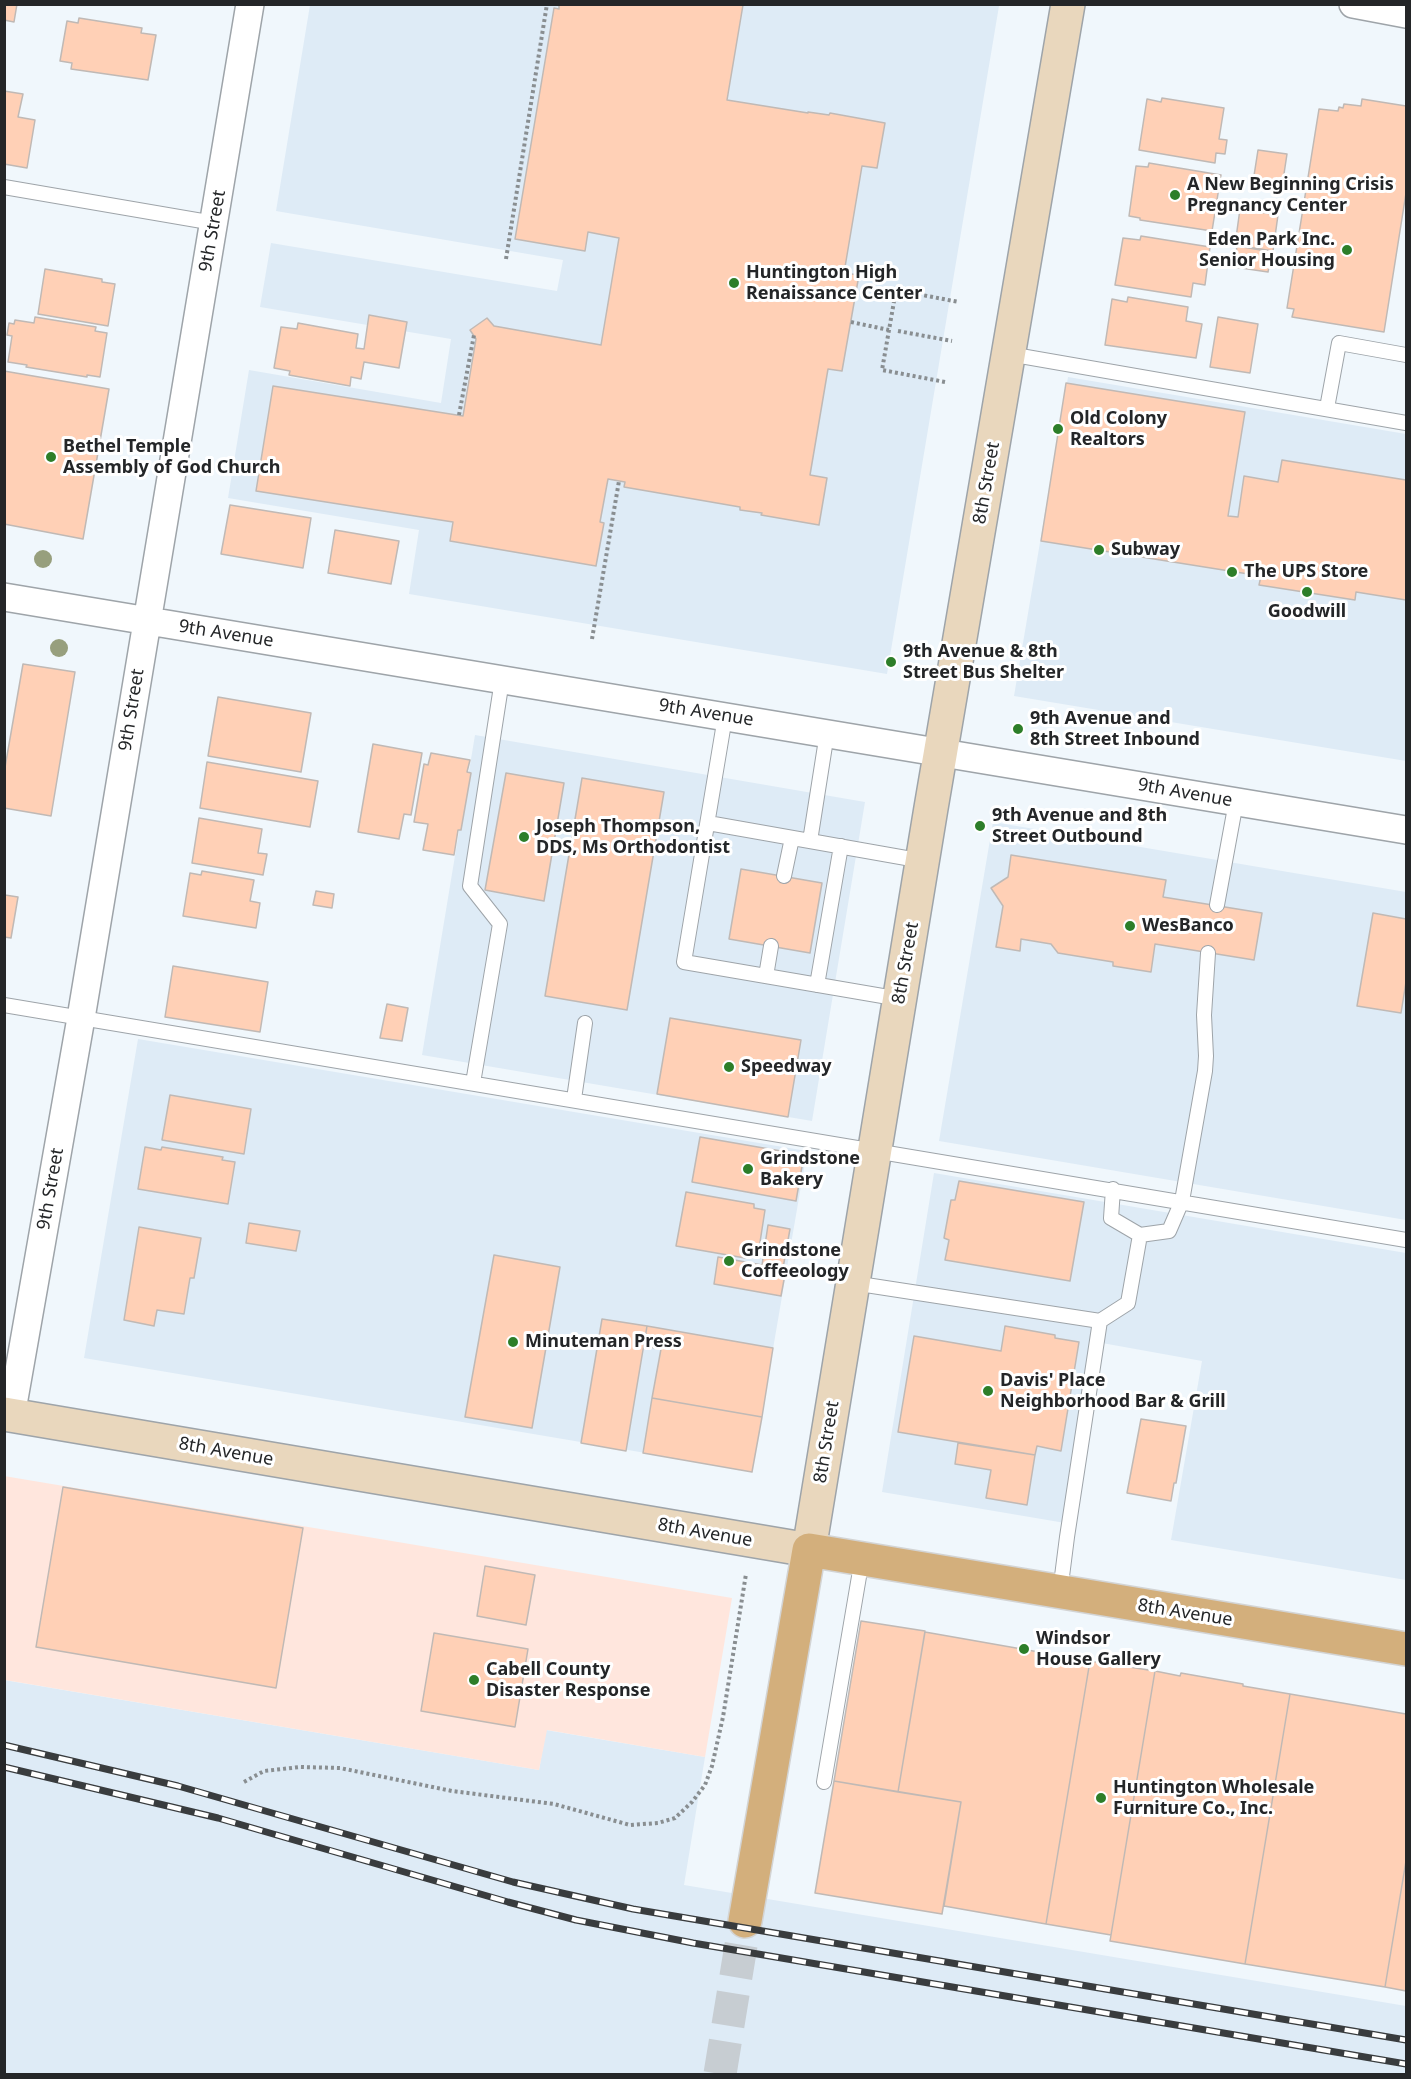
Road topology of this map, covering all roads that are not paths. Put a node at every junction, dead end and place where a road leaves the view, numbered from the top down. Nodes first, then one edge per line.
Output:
1 (249, 4) edge
2 (1068, 4) edge
3 (1353, 4) edge
4 (1407, 14) edge
5 (4, 187) edge
6 (214, 222) junction
7 (1009, 354) junction
8 (1407, 355) edge
9 (1327, 408) junction
10 (1407, 423) edge
11 (4, 597) edge
12 (147, 621) junction
13 (502, 680) junction
14 (725, 717) junction
15 (827, 733) junction
16 (941, 753) junction
17 (1236, 802) junction
18 (708, 823) junction
19 (1407, 831) edge
20 (792, 838) junction
21 (810, 841) junction
22 (841, 846) junction
23 (923, 861) junction
24 (784, 876) dead end
25 (1217, 905) dead end
26 (771, 946) dead end
27 (1208, 953) dead end
28 (766, 976) junction
29 (817, 985) junction
30 (900, 999) junction
31 (4, 1005) edge
32 (81, 1018) junction
33 (585, 1023) dead end
34 (472, 1083) junction
35 (574, 1099) junction
36 (875, 1149) junction
37 (1113, 1189) junction
38 (1182, 1201) junction
39 (1140, 1235) junction
40 (1407, 1240) edge
41 (853, 1283) junction
42 (1100, 1321) junction
43 (8, 1415) edge
44 (809, 1550) junction
45 (862, 1559) junction
46 (1060, 1592) junction
47 (1407, 1649) edge
48 (824, 1782) dead end
49 (745, 1921) tunnel mouth

1 - 6 street, 9th Street
2 - 7 street, 8th Street
3 - 4 street
5 - 6 lane
6 - 12 street, 9th Street
7 - 9 lane
7 - 16 street, 8th Street
8 - 9 lane
9 - 10 lane
11 - 12 street, 9th Avenue
12 - 13 street, 9th Avenue
12 - 32 street, 9th Street
13 - 14 street, 9th Avenue
13 - 34 lane
14 - 15 street, 9th Avenue
14 - 18 lane
15 - 16 street, 9th Avenue
15 - 21 lane
16 - 17 street, 9th Avenue
16 - 23 street, 8th Street
17 - 19 street, 9th Avenue
17 - 25 lane
18 - 20 lane
18 - 28 lane
20 - 21 lane
20 - 24 lane
21 - 22 lane
22 - 23 lane
22 - 29 lane
23 - 30 street, 8th Street
26 - 28 lane
27 - 38 lane
28 - 29 lane
29 - 30 lane
30 - 36 street, 8th Street
31 - 32 lane
32 - 34 lane
32 - 43 street, 9th Street
33 - 35 lane
34 - 35 lane
35 - 36 lane
36 - 37 lane
36 - 41 street, 8th Street
37 - 38 lane
37 - 39 lane
38 - 39 lane
38 - 40 lane
39 - 42 lane
41 - 42 lane
41 - 44 street, 8th Street
42 - 46 lane
43 - 44 street, 8th Avenue
44 - 45 main road, 8th Avenue
44 - 49 main road, 8th Street
45 - 46 main road, 8th Avenue
45 - 48 lane
46 - 47 main road, 8th Avenue

